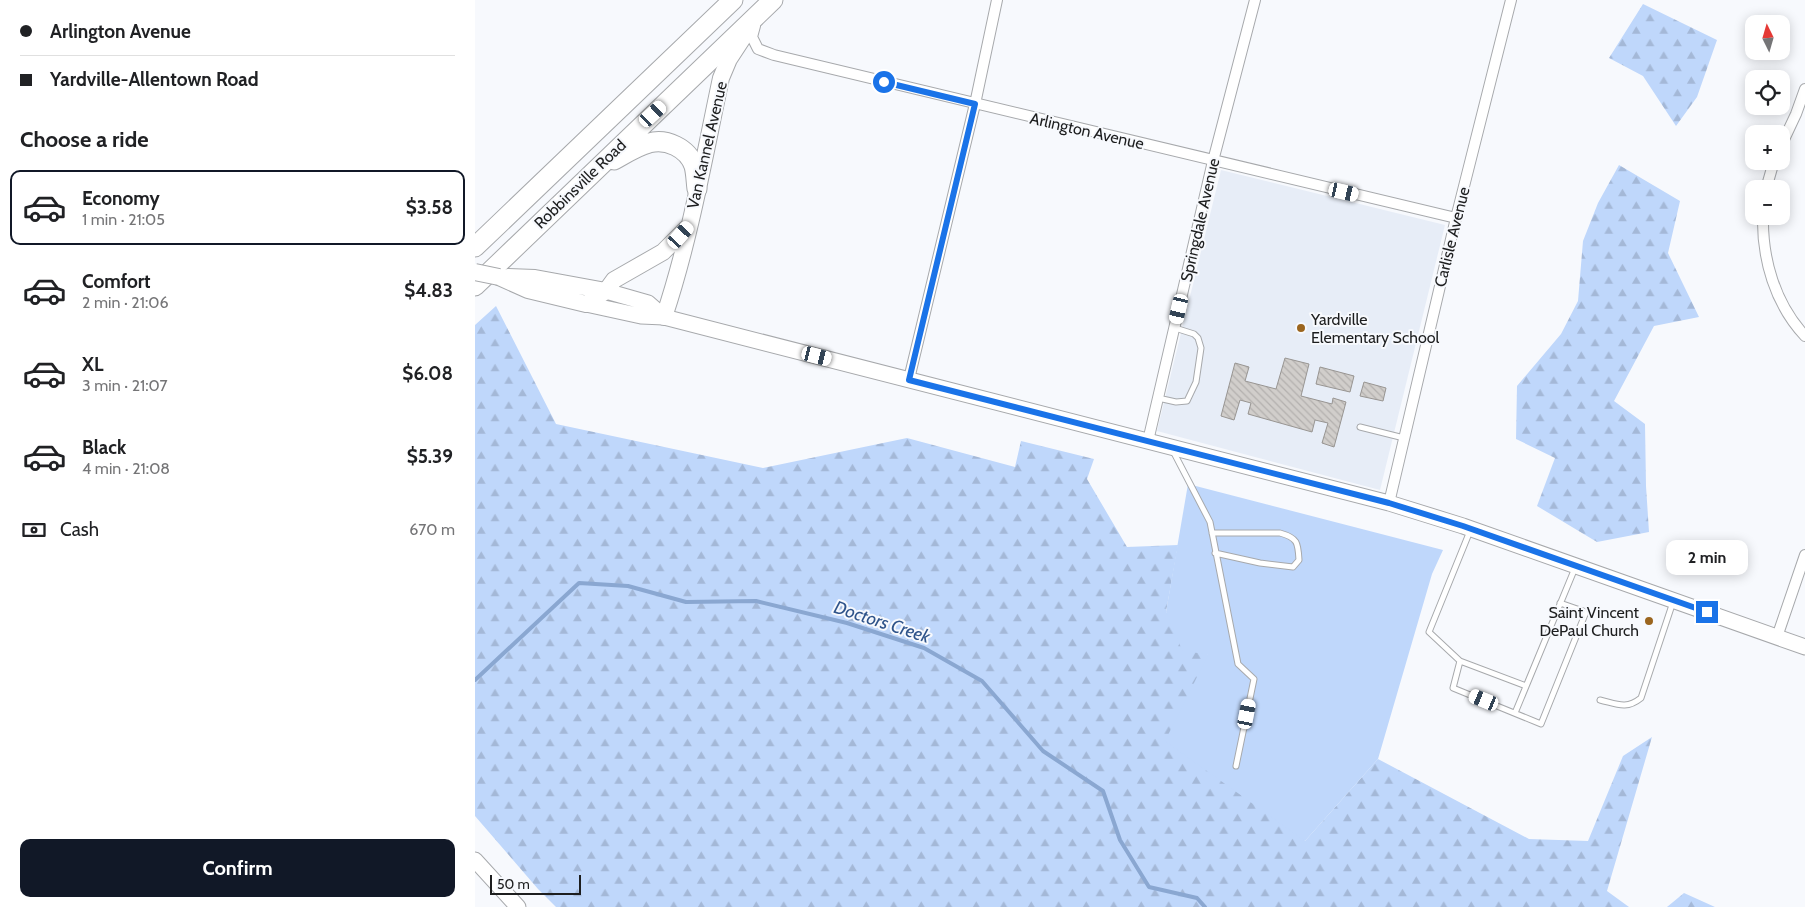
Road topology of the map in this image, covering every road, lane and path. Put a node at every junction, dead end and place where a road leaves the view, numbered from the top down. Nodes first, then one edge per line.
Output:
1 (733, 0) edge
2 (997, 0) edge
3 (1255, 0) edge
4 (1511, 0) edge
5 (767, 6) edge
6 (1805, 89) edge
7 (975, 104) junction
8 (1790, 127) edge
9 (1213, 161) junction
10 (584, 180) junction
11 (697, 189) junction
12 (1456, 218) junction
13 (1764, 225) edge
14 (689, 226) junction
15 (475, 247) edge
16 (475, 272) edge
17 (499, 277) junction
18 (475, 286) edge
19 (606, 291) junction
20 (586, 304) junction
21 (664, 317) junction
22 (1175, 328) junction
23 (1805, 336) edge
24 (909, 380) junction
25 (1159, 398) junction
26 (1361, 427) dead end
27 (1405, 438) junction
28 (1149, 441) junction
29 (1171, 446) junction
30 (1389, 503) junction
31 (1471, 528) junction
32 (1212, 533) junction
33 (1215, 553) junction
34 (1805, 555) edge
35 (1576, 565) junction
36 (1674, 600) junction
37 (1560, 603) junction
38 (1777, 637) junction
39 (1805, 647) edge
40 (1460, 661) junction
41 (1527, 686) junction
42 (1600, 700) dead end
43 (1515, 713) junction
44 (1236, 766) dead end
45 (475, 860) edge
46 (518, 907) edge

1 - 15 highway, Robbinsville Road
2 - 7 street
3 - 9 street, Springdale Avenue
4 - 12 street, Carlisle Avenue
5 - 7 street, Arlington Avenue
5 - 10 highway, Robbinsville Road
5 - 11 main road, Van Kannel Avenue
6 - 8 street
7 - 9 street, Arlington Avenue
7 - 24 street
9 - 12 street, Arlington Avenue
9 - 22 street, Springdale Avenue
10 - 11 highway
10 - 18 highway, Robbinsville Road
11 - 14 main road, Van Kannel Avenue
12 - 27 street, Carlisle Avenue
13 - 23 street
14 - 19 main road
14 - 21 main road, Van Kannel Avenue
16 - 17 main road, bridge
17 - 19 main road
17 - 20 main road
19 - 20 main road
19 - 21 main road
20 - 21 main road
21 - 24 main road
22 - 25 street, Springdale Avenue
22 - 25 lane
24 - 28 main road
25 - 28 street, Springdale Avenue
26 - 27 lane
27 - 30 street, Carlisle Avenue
28 - 29 main road
29 - 30 main road
29 - 32 lane
30 - 31 main road
31 - 35 main road
31 - 40 lane
32 - 33 lane
32 - 33 lane
33 - 44 lane
34 - 38 street
35 - 36 main road
35 - 37 lane
36 - 38 main road
36 - 42 lane
37 - 41 lane
37 - 43 lane
38 - 39 main road
40 - 41 lane
40 - 43 lane
41 - 43 lane
45 - 46 main road

